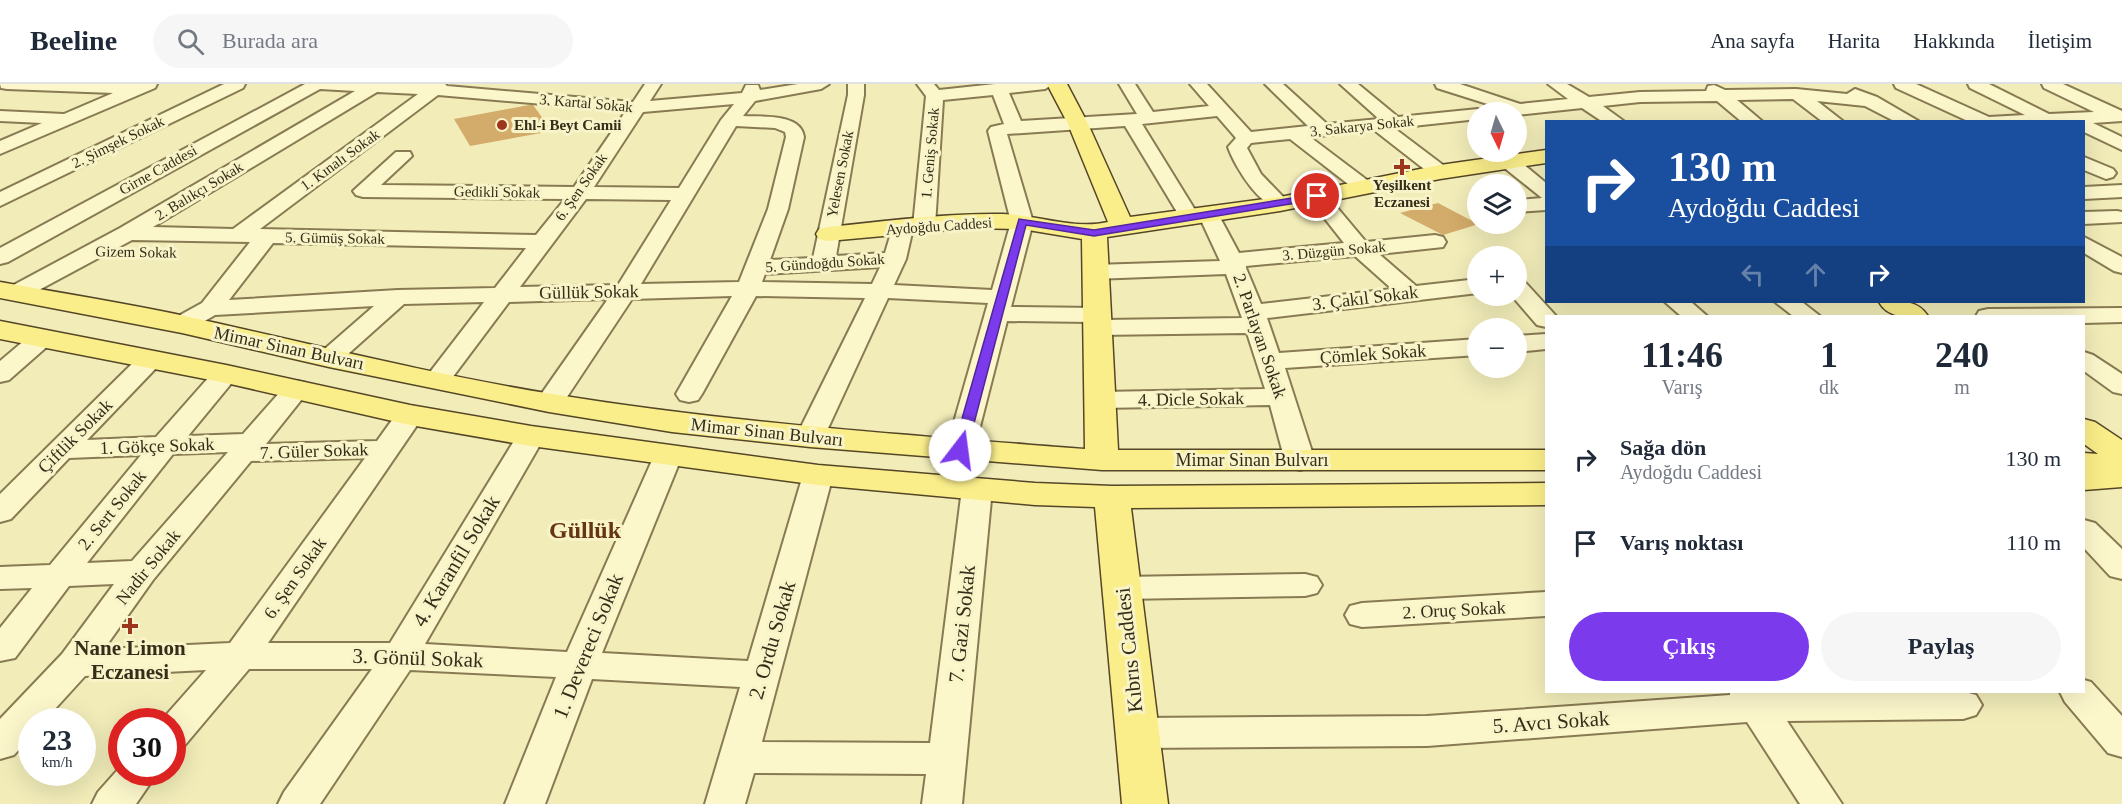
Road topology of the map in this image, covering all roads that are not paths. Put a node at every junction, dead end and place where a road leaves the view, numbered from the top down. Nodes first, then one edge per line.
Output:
1 (7, 84) edge
2 (237, 84) edge
3 (316, 84) edge
4 (553, 84) edge
5 (653, 84) edge
6 (821, 84) edge
7 (856, 84) edge
8 (1045, 84) edge
9 (1058, 84) edge
10 (1127, 84) edge
11 (1198, 84) edge
12 (1273, 84) edge
13 (1348, 84) edge
14 (1489, 84) edge
15 (1556, 84) edge
16 (1705, 84) edge
17 (1778, 84) edge
18 (1834, 84) edge
19 (1902, 84) edge
20 (1976, 84) edge
21 (2050, 84) edge
22 (143, 86) edge
23 (377, 86) edge
24 (1450, 86) edge
25 (439, 87) edge
26 (999, 88) junction
27 (930, 90) edge
28 (751, 91) edge
29 (1796, 94) junction
30 (1720, 95) junction
31 (540, 99) junction
32 (1871, 101) junction
33 (1499, 102) edge
34 (1586, 103) junction
35 (635, 107) junction
36 (1527, 110) edge
37 (1223, 111) junction
38 (1527, 112) edge
39 (1467, 115) edge
40 (0, 116) edge
41 (2119, 116) edge
42 (1452, 117) junction
43 (2044, 118) junction
44 (1139, 119) junction
45 (2071, 119) edge
46 (67, 120) junction
47 (730, 120) junction
48 (1613, 120) edge
49 (1751, 120) edge
50 (1832, 120) edge
51 (1907, 120) edge
52 (1983, 120) edge
53 (2016, 120) edge
54 (1545, 122) edge
55 (1386, 123) junction
56 (1078, 124) junction
57 (1467, 126) edge
58 (2085, 126) edge
59 (1014, 127) junction
60 (1323, 130) junction
61 (1294, 133) junction
62 (1246, 138) junction
63 (2122, 144) edge
64 (0, 148) edge
65 (403, 156) dead end
66 (1545, 156) edge
67 (1527, 157) edge
68 (1491, 162) edge
69 (1515, 162) edge
70 (2085, 164) edge
71 (1440, 172) junction
72 (2106, 173) dead end
73 (0, 182) edge
74 (30, 185) junction
75 (1364, 187) junction
76 (2122, 191) edge
77 (1545, 192) edge
78 (580, 193) junction
79 (2085, 193) edge
80 (684, 194) junction
81 (1317, 196) junction
82 (0, 200) edge
83 (1280, 204) junction
84 (1545, 204) edge
85 (1527, 205) edge
86 (2116, 214) edge
87 (1200, 217) junction
88 (2085, 218) edge
89 (1022, 222) junction
90 (1122, 226) junction
91 (913, 227) junction
92 (128, 233) junction
93 (1094, 233) junction
94 (828, 234) junction
95 (237, 236) junction
96 (541, 242) junction
97 (1435, 242) dead end
98 (260, 245) junction
99 (2085, 245) edge
100 (1360, 249) junction
101 (95, 252) junction
102 (9, 253) edge
103 (895, 259) junction
104 (1234, 263) junction
105 (823, 264) junction
106 (2122, 266) edge
107 (1094, 272) junction
108 (752, 278) junction
109 (1467, 287) edge
110 (880, 291) junction
111 (8, 292) edge
112 (625, 292) junction
113 (1409, 292) junction
114 (504, 294) junction
115 (398, 297) junction
116 (1527, 298) edge
117 (2085, 301) edge
118 (1678, 303) edge
119 (1788, 303) edge
120 (1894, 303) edge
121 (1998, 303) edge
122 (998, 305) junction
123 (210, 308) junction
124 (1694, 315) edge
125 (1806, 315) edge
126 (1912, 315) edge
127 (2016, 315) edge
128 (2085, 317) edge
129 (1256, 318) junction
130 (2117, 318) edge
131 (1545, 319) edge
132 (1097, 321) junction
133 (182, 324) junction
134 (0, 330) edge
135 (41, 339) junction
136 (1545, 342) edge
137 (1527, 343) edge
138 (1467, 348) edge
139 (329, 358) junction
140 (149, 361) junction
141 (1269, 361) junction
142 (2085, 361) edge
143 (0, 374) edge
144 (226, 374) junction
145 (437, 380) junction
146 (2122, 386) edge
147 (297, 389) junction
148 (689, 394) dead end
149 (1281, 397) junction
150 (1101, 400) junction
151 (549, 403) junction
152 (410, 415) junction
153 (2085, 430) edge
154 (531, 436) junction
155 (810, 437) junction
156 (164, 446) junction
157 (248, 448) junction
158 (386, 449) junction
159 (61, 450) junction
160 (960, 450) junction
161 (668, 456) junction
162 (2122, 457) edge
163 (1545, 460) edge
164 (1300, 461) junction
165 (2085, 461) edge
166 (2085, 461) edge
167 (818, 475) junction
168 (1107, 478) junction
169 (2085, 480) edge
170 (976, 489) junction
171 (2122, 493) edge
172 (1545, 494) edge
173 (2085, 494) edge
174 (0, 512) edge
175 (2085, 531) edge
176 (2122, 568) edge
177 (141, 572) junction
178 (59, 576) junction
179 (0, 578) edge
180 (1305, 585) dead end
181 (1122, 588) junction
182 (1545, 604) edge
183 (1362, 615) dead end
184 (3, 649) dead end
185 (240, 656) junction
186 (400, 656) junction
187 (75, 663) junction
188 (579, 666) junction
189 (762, 675) junction
190 (2079, 693) edge
191 (1752, 699) edge
192 (1963, 705) dead end
193 (186, 718) edge
194 (1138, 734) junction
195 (2122, 742) edge
196 (0, 744) edge
197 (738, 757) junction
198 (947, 759) junction
199 (127, 786) edge
200 (112, 804) edge
201 (298, 804) edge
202 (525, 804) edge
203 (725, 804) edge
204 (942, 804) edge
205 (1145, 804) edge
206 (1822, 804) edge

1 - 22 street
2 - 74 street, 2. Şimşek Sokak
3 - 23 street, 3. Kartal Sokak
3 - 102 street, Girne Caddesi
4 - 31 street
5 - 35 street, 6. Şen Sokak
6 - 28 street, 3. Kartal Sokak
7 - 94 street, Yelesen Sokak
8 - 26 street
9 - 56 main road
10 - 44 street, 2. Parlayan Sokak
11 - 37 street
12 - 60 street
13 - 55 street
14 - 24 street
15 - 34 street
16 - 30 street
17 - 29 street
18 - 32 street
19 - 52 street
20 - 43 street
21 - 41 street
22 - 46 street
23 - 25 street, 3. Kartal Sokak
23 - 92 street, 2. Balıkçı Sokak
24 - 33 street
25 - 31 street, 3. Kartal Sokak
25 - 95 street, 1. Kınalı Sokak
26 - 27 street
26 - 59 street
27 - 91 street, 1. Geniş Sokak
28 - 35 street, 3. Kartal Sokak
28 - 47 street
29 - 30 street
29 - 32 street
29 - 50 street
30 - 34 street
30 - 49 street
31 - 35 street, 3. Kartal Sokak
32 - 51 street
34 - 36 street
34 - 48 street
35 - 78 street, 6. Şen Sokak
37 - 44 street
37 - 62 street
38 - 54 street
39 - 42 street, 3. Sakarya Sokak
40 - 46 street
41 - 45 street
42 - 55 street, 3. Sakarya Sokak
42 - 57 street
43 - 45 street
43 - 53 street
44 - 56 street
44 - 87 street, 2. Parlayan Sokak
46 - 64 street
47 - 80 street
47 - 108 street
55 - 60 street, 3. Sakarya Sokak
55 - 71 street
56 - 59 street
56 - 90 main road
58 - 63 street
59 - 89 street
60 - 61 street, 3. Sakarya Sokak
61 - 62 street, 3. Sakarya Sokak
61 - 75 street
62 - 83 street
65 - 78 street, Gedikli Sokak
66 - 67 main road, Aydoğdu Caddesi
68 - 71 main road, Aydoğdu Caddesi
69 - 77 street
70 - 72 street
71 - 75 main road, Aydoğdu Caddesi
73 - 74 street
74 - 82 street, 2. Şimşek Sokak
75 - 81 main road, Aydoğdu Caddesi
76 - 79 street
78 - 80 street, Gedikli Sokak
78 - 96 street, 6. Şen Sokak
80 - 112 street
81 - 83 main road, Aydoğdu Caddesi
81 - 100 street
83 - 87 main road, Aydoğdu Caddesi
84 - 85 street
86 - 88 street
87 - 90 main road, Aydoğdu Caddesi
87 - 104 street, 2. Parlayan Sokak
89 - 91 main road, Aydoğdu Caddesi
89 - 93 main road, Aydoğdu Caddesi
89 - 122 street
90 - 93 main road, Aydoğdu Caddesi
91 - 94 main road, Aydoğdu Caddesi
91 - 103 street
92 - 95 street, 5. Gümüş Sokak
92 - 101 street, 2. Balıkçı Sokak
93 - 107 main road, Kıbrıs Caddesi
94 - 105 street, Yelesen Sokak
95 - 98 street, 5. Gümüş Sokak
96 - 98 street, 5. Gümüş Sokak
96 - 114 street, 6. Şen Sokak
97 - 100 street, 3. Düzgün Sokak
98 - 101 street, Gizem Sokak
98 - 123 street
99 - 106 street
100 - 104 street, 3. Düzgün Sokak
100 - 113 street
101 - 102 street, Gizem Sokak
101 - 111 street, 2. Balıkçı Sokak
103 - 105 street, 5. Gündoğdu Sokak
103 - 110 street
104 - 107 street, 3. Düzgün Sokak
104 - 129 street, 2. Parlayan Sokak
105 - 108 street, 5. Gündoğdu Sokak
107 - 132 main road, Kıbrıs Caddesi
108 - 110 street, Güllük Sokak
108 - 112 street, Güllük Sokak
108 - 148 street
109 - 113 street, 3. Çakıl Sokak
110 - 122 street, Güllük Sokak
110 - 155 street
111 - 133 main road, Mimar Sinan Bulvarı
112 - 114 street, Güllük Sokak
112 - 151 street
113 - 129 street, 3. Çakıl Sokak
114 - 115 street, Güllük Sokak
114 - 145 street, 6. Şen Sokak
115 - 123 street, Güllük Sokak
115 - 139 street
116 - 131 street
117 - 130 street
118 - 124 street
119 - 125 street
120 - 126 main road
121 - 127 street
122 - 132 street, Güllük Sokak
122 - 160 street
123 - 133 street, Güllük Sokak
128 - 130 street
129 - 132 street, 3. Çakıl Sokak
129 - 141 street, 2. Parlayan Sokak
132 - 150 main road, Kıbrıs Caddesi
133 - 139 main road, Mimar Sinan Bulvarı
134 - 135 main road, Mimar Sinan Bulvarı
135 - 140 main road, Mimar Sinan Bulvarı
135 - 143 street
136 - 137 street
138 - 141 street, Çömlek Sokak
139 - 145 main road, Mimar Sinan Bulvarı
140 - 144 main road, Mimar Sinan Bulvarı
140 - 159 street, Çiftlik Sokak
141 - 149 street, 2. Parlayan Sokak
142 - 146 street
144 - 147 main road, Mimar Sinan Bulvarı
144 - 156 street, 2. Sert Sokak
145 - 151 main road, Mimar Sinan Bulvarı
147 - 152 main road, Mimar Sinan Bulvarı
147 - 157 street, Nadir Sokak
149 - 150 street, 4. Dicle Sokak
149 - 164 street, 2. Parlayan Sokak
150 - 168 main road, Kıbrıs Caddesi
151 - 155 main road, Mimar Sinan Bulvarı
152 - 154 main road, Mimar Sinan Bulvarı
152 - 158 street, 6. Şen Sokak
153 - 162 main road
154 - 161 main road, Mimar Sinan Bulvarı
154 - 186 street, 4. Karanfil Sokak
155 - 160 main road, Mimar Sinan Bulvarı
156 - 157 street, 1. Gökçe Sokak
156 - 159 street, 1. Gökçe Sokak
156 - 178 street, 2. Sert Sokak
157 - 158 street, 7. Güler Sokak
157 - 177 street, Nadir Sokak
158 - 185 street, 6. Şen Sokak
159 - 174 street, Çiftlik Sokak
160 - 168 main road, Mimar Sinan Bulvarı
161 - 167 main road, Mimar Sinan Bulvarı
161 - 188 street, 1. Devereci Sokak
162 - 165 main road
163 - 164 main road, Mimar Sinan Bulvarı
164 - 168 main road, Mimar Sinan Bulvarı
166 - 169 main road
167 - 170 main road, Mimar Sinan Bulvarı
167 - 189 street, 2. Ordu Sokak
168 - 170 main road, Mimar Sinan Bulvarı
168 - 172 main road, Mimar Sinan Bulvarı
168 - 181 main road, Kıbrıs Caddesi
170 - 198 street, 7. Gazi Sokak
171 - 173 main road
175 - 176 street
177 - 178 street
177 - 187 street, Nadir Sokak
178 - 179 street
178 - 184 street, 2. Sert Sokak
180 - 181 street
181 - 194 main road, Kıbrıs Caddesi
182 - 183 street, 2. Oruç Sokak
185 - 186 street, 3. Gönül Sokak
185 - 187 street, 3. Gönül Sokak
185 - 193 street, 6. Şen Sokak
186 - 188 street, 3. Gönül Sokak
186 - 201 street, 4. Karanfil Sokak
187 - 196 street, Nadir Sokak
188 - 189 street, 3. Gönül Sokak
188 - 202 street, 1. Devereci Sokak
189 - 197 street, 2. Ordu Sokak
190 - 195 street
191 - 192 street, 5. Avcı Sokak
191 - 194 street, 5. Avcı Sokak
191 - 206 street
194 - 205 main road, Kıbrıs Caddesi
197 - 198 street
197 - 203 street, 2. Ordu Sokak
198 - 204 street, 7. Gazi Sokak
199 - 200 street

